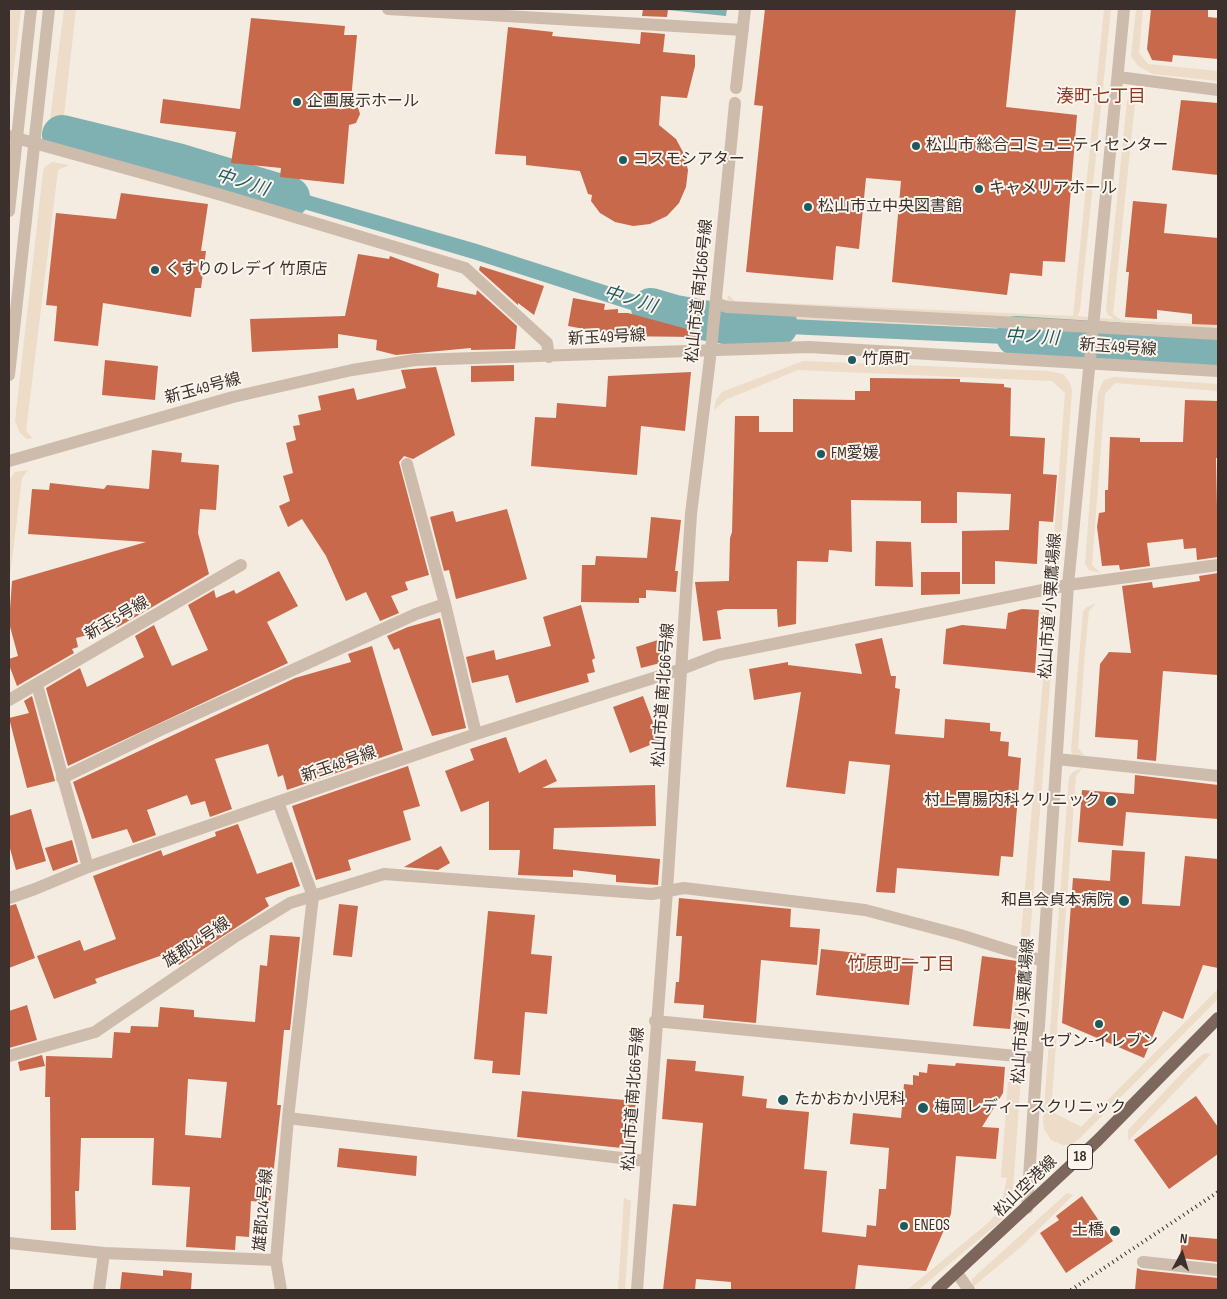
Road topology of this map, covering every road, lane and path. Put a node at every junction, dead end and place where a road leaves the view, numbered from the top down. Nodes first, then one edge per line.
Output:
1 (30, 9) edge
2 (49, 9) edge
3 (388, 9) edge
4 (745, 9) edge
5 (1124, 9) edge
6 (743, 30) junction
7 (1118, 77) junction
8 (736, 88) dead end
9 (1218, 90) edge
10 (735, 103) dead end
11 (13, 137) edge
12 (36, 144) junction
13 (9, 211) edge
14 (714, 309) junction
15 (1092, 329) junction
16 (1218, 334) edge
17 (711, 350) junction
18 (549, 356) junction
19 (1089, 362) junction
20 (1218, 372) edge
21 (9, 374) edge
22 (9, 461) edge
23 (407, 464) dead end
24 (241, 565) dead end
25 (1218, 565) edge
26 (1068, 585) junction
27 (445, 604) junction
28 (682, 669) junction
29 (37, 685) junction
30 (9, 700) edge
31 (476, 734) junction
32 (1057, 759) junction
33 (1218, 776) edge
34 (62, 778) junction
35 (278, 802) junction
36 (88, 867) junction
37 (667, 891) junction
38 (313, 896) junction
39 (9, 898) edge
40 (1043, 961) junction
41 (1218, 1018) edge
42 (655, 1021) junction
43 (9, 1056) edge
44 (1037, 1058) junction
45 (288, 1118) junction
46 (646, 1162) junction
47 (1027, 1208) junction
48 (9, 1243) edge
49 (104, 1254) junction
50 (276, 1260) junction
51 (1143, 1262) dead end
52 (1218, 1270) edge
53 (957, 1273) junction
54 (99, 1290) edge
55 (281, 1290) edge
56 (637, 1290) edge
57 (937, 1290) edge
58 (969, 1290) edge

1 - 11 street
2 - 12 street
3 - 6 street
4 - 6 street
5 - 7 street, 松山市道 小栗鷹場線
6 - 8 street
7 - 9 street
7 - 15 street, 松山市道 小栗鷹場線
10 - 14 street, 松山市道 南北66号線
11 - 12 street
11 - 13 street
12 - 18 street
12 - 21 street
14 - 15 street
14 - 17 street, 松山市道 南北66号線
15 - 16 street
15 - 19 street, 松山市道 小栗鷹場線
17 - 18 street, 新玉49号線
17 - 19 street, 新玉49号線
17 - 28 street, 松山市道 南北66号線
18 - 22 street, 新玉49号線
19 - 20 street, 新玉49号線
19 - 26 street, 松山市道 小栗鷹場線
23 - 27 street
24 - 29 street, 新玉5号線
25 - 26 street, 新玉48号線
26 - 28 street, 新玉48号線
26 - 32 street, 松山市道 小栗鷹場線
27 - 31 street
27 - 34 street
28 - 31 street, 新玉48号線
28 - 37 street, 松山市道 南北66号線
29 - 30 street, 新玉5号線
29 - 34 street
31 - 35 street, 新玉48号線
32 - 33 street
32 - 40 street, 松山市道 小栗鷹場線
34 - 36 street
35 - 36 street, 新玉48号線
35 - 38 street
36 - 39 street, 新玉48号線
37 - 38 street, 雄郡14号線
37 - 40 street, 雄郡14号線
37 - 42 street, 松山市道 南北66号線
38 - 43 street, 雄郡14号線
38 - 45 street, 雄郡124号線
40 - 44 street, 松山市道 小栗鷹場線
41 - 47 main road, 松山空港線 / 18
42 - 44 street
42 - 46 street, 松山市道 南北66号線
44 - 47 street, 松山市道 小栗鷹場線
45 - 46 street
45 - 50 street, 雄郡124号線
46 - 56 street, 松山市道 南北66号線
47 - 53 main road, 松山空港線 / 18
48 - 49 street, 雄郡124号線
49 - 50 street, 雄郡124号線
49 - 54 street
50 - 55 street
51 - 52 street
53 - 57 main road, 松山空港線 / 18
53 - 58 street

